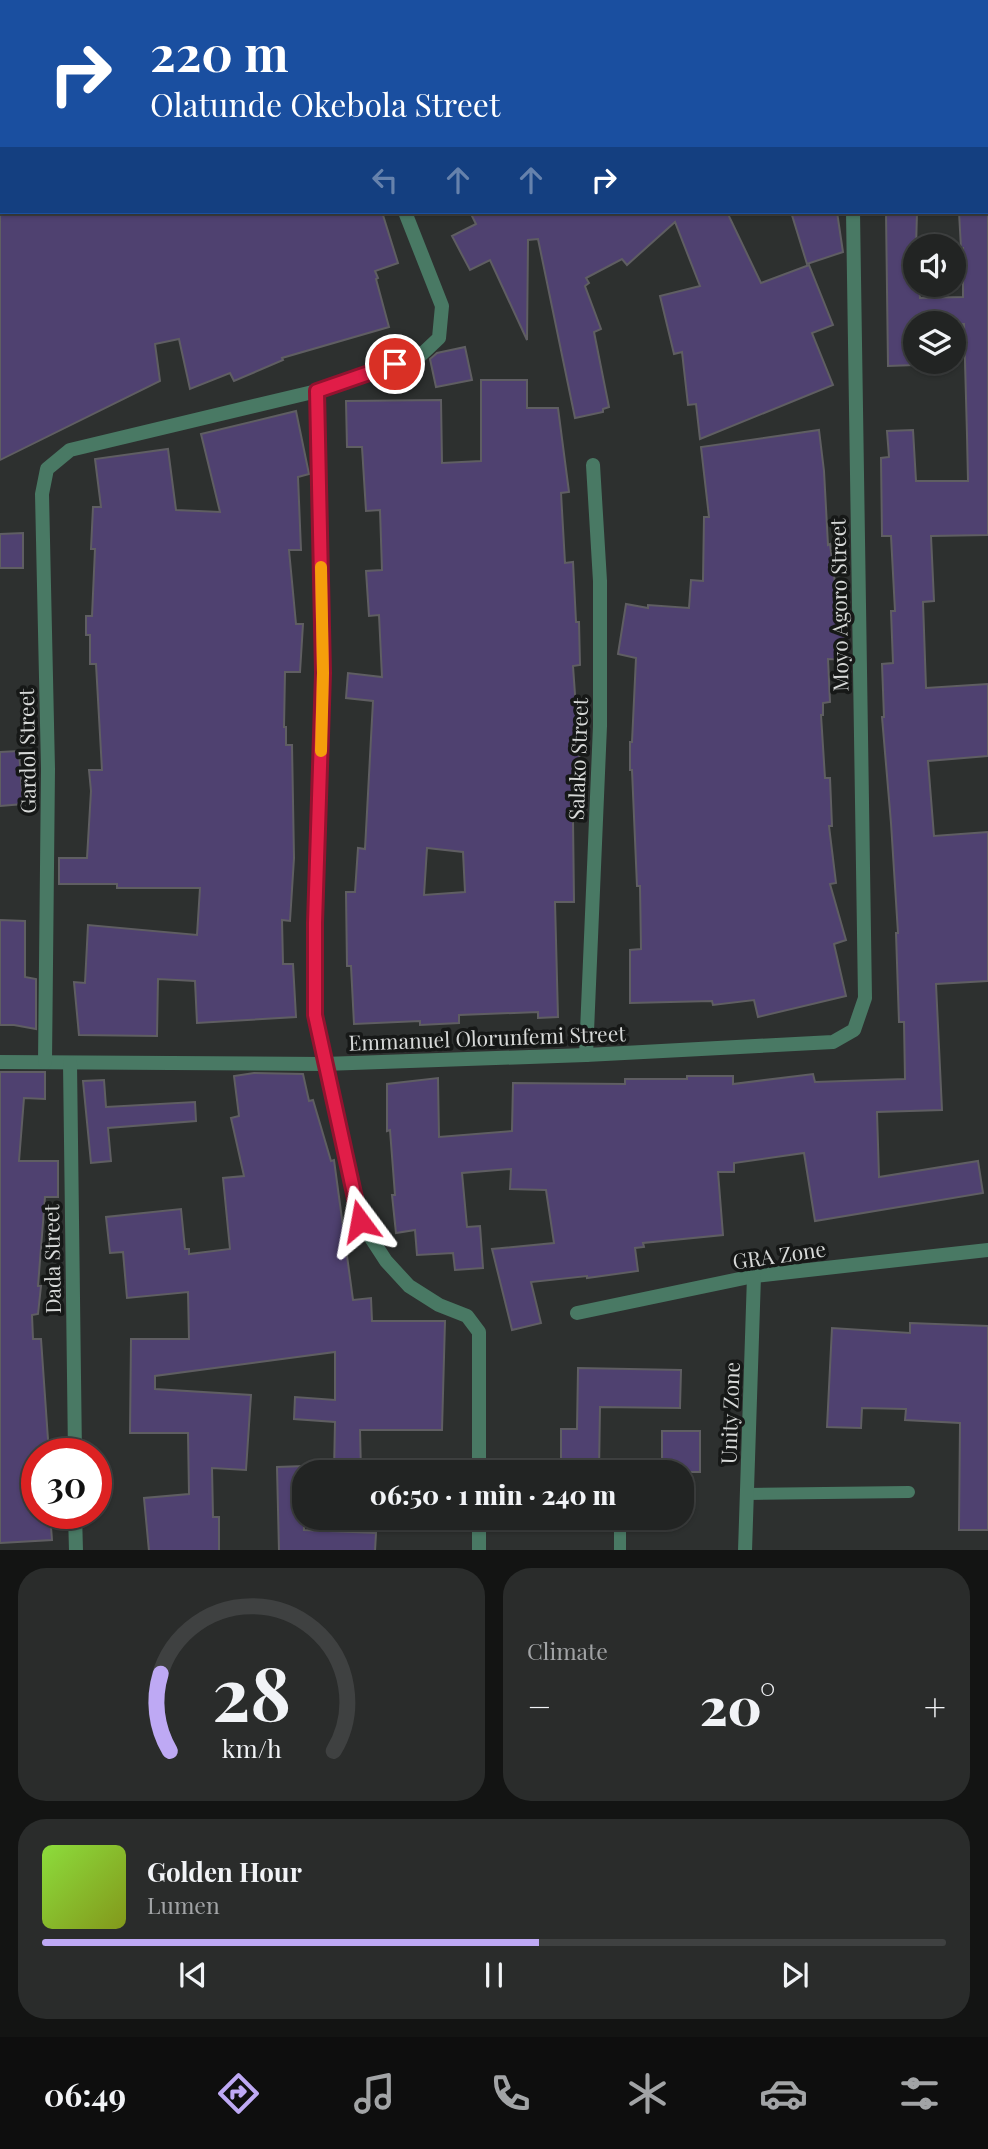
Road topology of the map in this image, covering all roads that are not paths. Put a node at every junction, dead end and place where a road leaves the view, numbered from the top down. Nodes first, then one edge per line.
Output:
1 (406, 214) edge
2 (853, 214) edge
3 (317, 391) junction
4 (593, 465) dead end
5 (865, 998) joint
6 (586, 1055) junction
7 (0, 1062) edge
8 (45, 1062) junction
9 (69, 1063) junction
10 (324, 1064) junction
11 (988, 1250) edge
12 (754, 1276) junction
13 (577, 1313) dead end
14 (75, 1438) edge
15 (479, 1460) edge
16 (909, 1492) dead end
17 (748, 1494) junction
18 (75, 1529) edge
19 (479, 1530) edge
20 (620, 1530) edge
21 (76, 1550) edge
22 (479, 1550) edge
23 (620, 1550) edge
24 (745, 1550) edge

1 - 3 street
2 - 5 street, Moyo Agoro Street
3 - 8 street, Gardol Street
3 - 10 street
4 - 6 street, Salako Street
5 - 6 street, Emmanuel Olorunfemi Street
6 - 10 street, Emmanuel Olorunfemi Street
7 - 8 street, Emmanuel Olorunfemi Street
8 - 9 street, Emmanuel Olorunfemi Street
9 - 10 street, Emmanuel Olorunfemi Street
9 - 14 street, Dada Street
10 - 15 street
11 - 12 street, GRA Zone
12 - 13 street, GRA Zone
12 - 17 street, Unity Zone
16 - 17 lane
17 - 24 street, Unity Zone
18 - 21 street
19 - 22 street
20 - 23 lane

